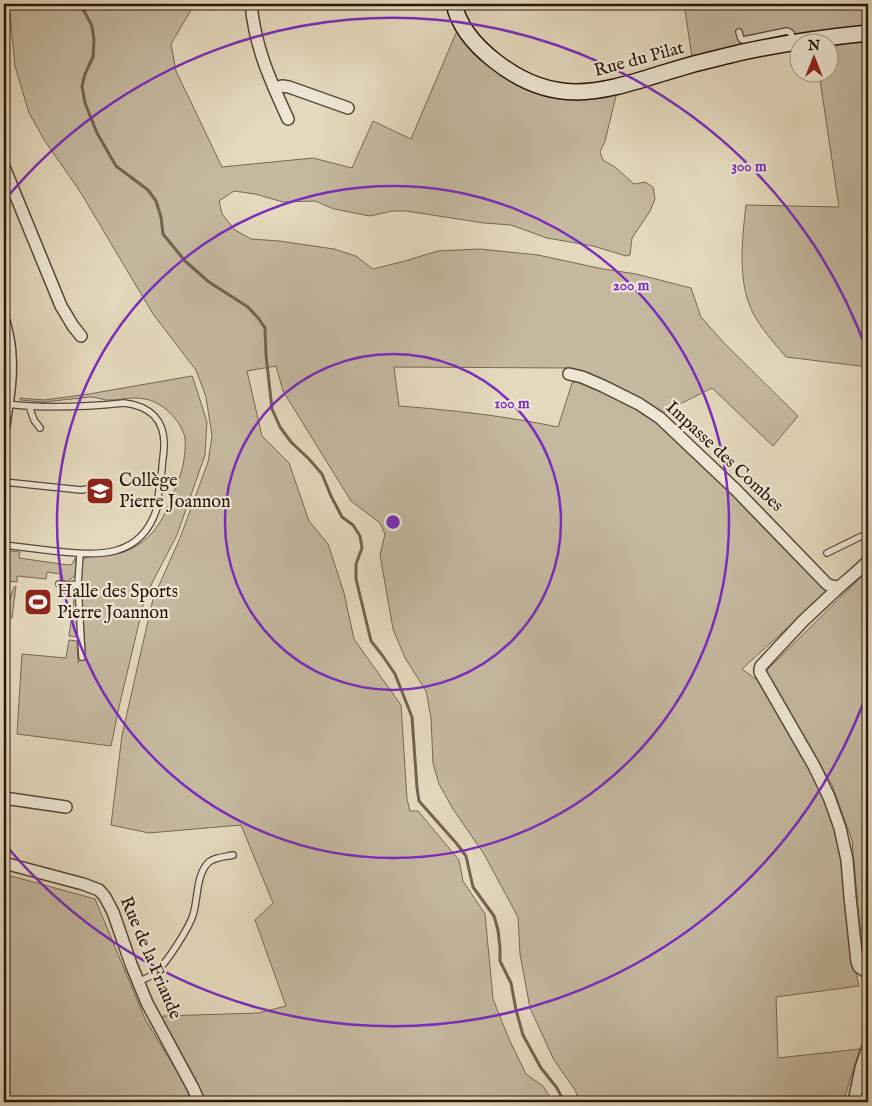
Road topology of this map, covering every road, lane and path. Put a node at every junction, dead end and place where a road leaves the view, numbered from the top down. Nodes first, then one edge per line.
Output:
1 (251, 4) edge
2 (454, 4) edge
3 (739, 32) dead end
4 (790, 32) edge
5 (868, 33) edge
6 (840, 36) edge
7 (790, 43) edge
8 (274, 88) junction
9 (348, 108) dead end
10 (288, 119) dead end
11 (4, 167) edge
12 (15, 195) junction
13 (4, 200) edge
14 (4, 321) edge
15 (80, 336) dead end
16 (569, 374) dead end
17 (7, 404) junction
18 (29, 406) junction
19 (4, 426) edge
20 (40, 428) dead end
21 (4, 482) edge
22 (92, 488) dead end
23 (868, 533) edge
24 (4, 545) edge
25 (80, 554) junction
26 (827, 554) dead end
27 (868, 561) edge
28 (59, 584) dead end
29 (78, 584) junction
30 (838, 587) junction
31 (82, 658) dead end
32 (4, 798) edge
33 (66, 807) dead end
34 (233, 855) dead end
35 (4, 864) edge
36 (868, 973) edge
37 (138, 982) junction
38 (868, 1047) edge
39 (199, 1102) edge
40 (854, 1102) edge

1 - 8 street
2 - 7 main road, Rue du Pilat
3 - 4 lane
5 - 6 main road, Rue du Pilat
8 - 9 street
8 - 10 street
11 - 12 street
12 - 13 street
12 - 15 street
14 - 17 street
16 - 30 street, Impasse des Combes
17 - 18 lane
17 - 19 street
18 - 20 lane
18 - 25 lane
21 - 22 lane
23 - 26 lane
24 - 25 lane
25 - 29 lane
27 - 30 street
28 - 29 lane
29 - 31 lane
30 - 36 street
32 - 33 street
34 - 37 lane
35 - 37 street, Rue de la Friaude
37 - 39 street, Rue de la Friaude
38 - 40 street

